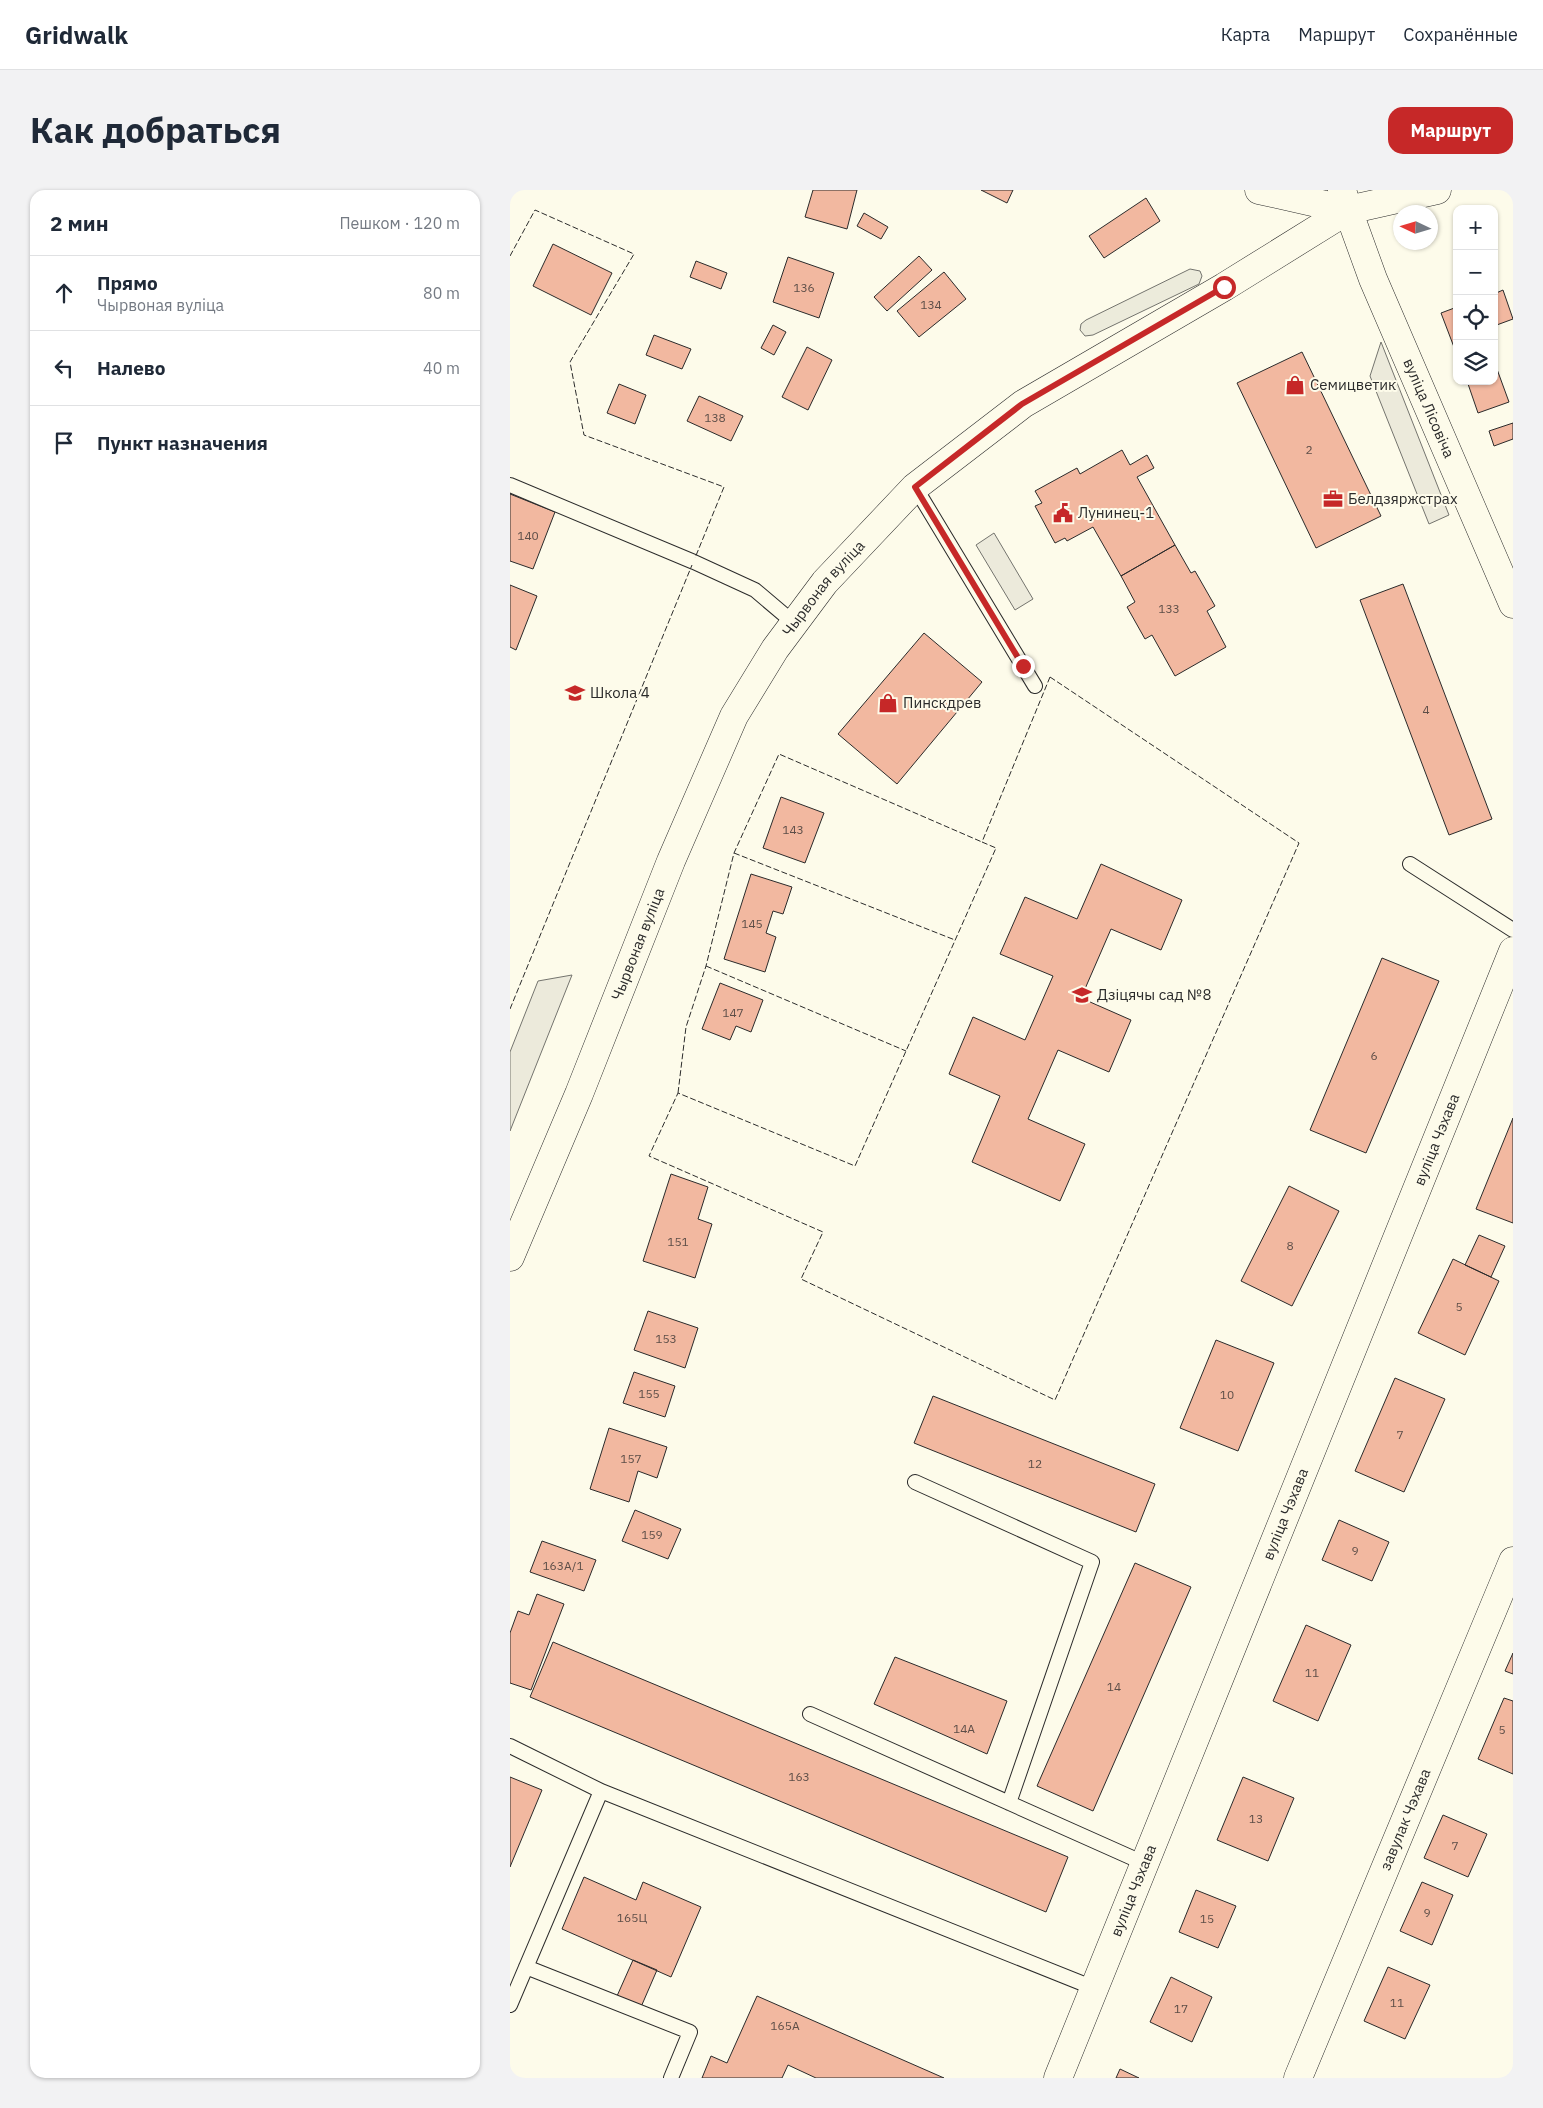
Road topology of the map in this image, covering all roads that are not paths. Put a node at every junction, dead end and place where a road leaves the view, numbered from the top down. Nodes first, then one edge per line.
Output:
1 (1259, 190) edge
2 (1437, 190) edge
3 (1345, 200) edge
4 (510, 484) edge
5 (915, 487) junction
6 (1513, 604) edge
7 (794, 623) junction
8 (1035, 686) dead end
9 (1410, 864) dead end
10 (1513, 930) edge
11 (1513, 951) edge
12 (510, 1257) edge
13 (915, 1482) dead end
14 (1513, 1561) edge
15 (810, 1714) dead end
16 (510, 1746) edge
17 (601, 1790) junction
18 (1009, 1803) junction
19 (1146, 1864) junction
20 (526, 1967) junction
21 (1094, 1988) junction
22 (510, 2005) edge
23 (1303, 2076) edge
24 (672, 2078) edge
25 (1058, 2078) edge

1 - 3 street
2 - 3 street, Чырвоная вуліца
3 - 5 street, Чырвоная вуліца
3 - 6 street, вуліца Лісовіча
4 - 7 lane
5 - 7 street, Чырвоная вуліца
5 - 8 lane
7 - 12 street, Чырвоная вуліца
9 - 10 lane
11 - 19 street, вуліца Чэхава
13 - 18 lane
14 - 23 street, завулак Чэхава
15 - 18 lane
16 - 17 lane
17 - 20 lane
17 - 21 lane
18 - 19 lane
19 - 21 street, вуліца Чэхава
20 - 22 lane
20 - 24 lane
21 - 25 street, вуліца Чэхава

